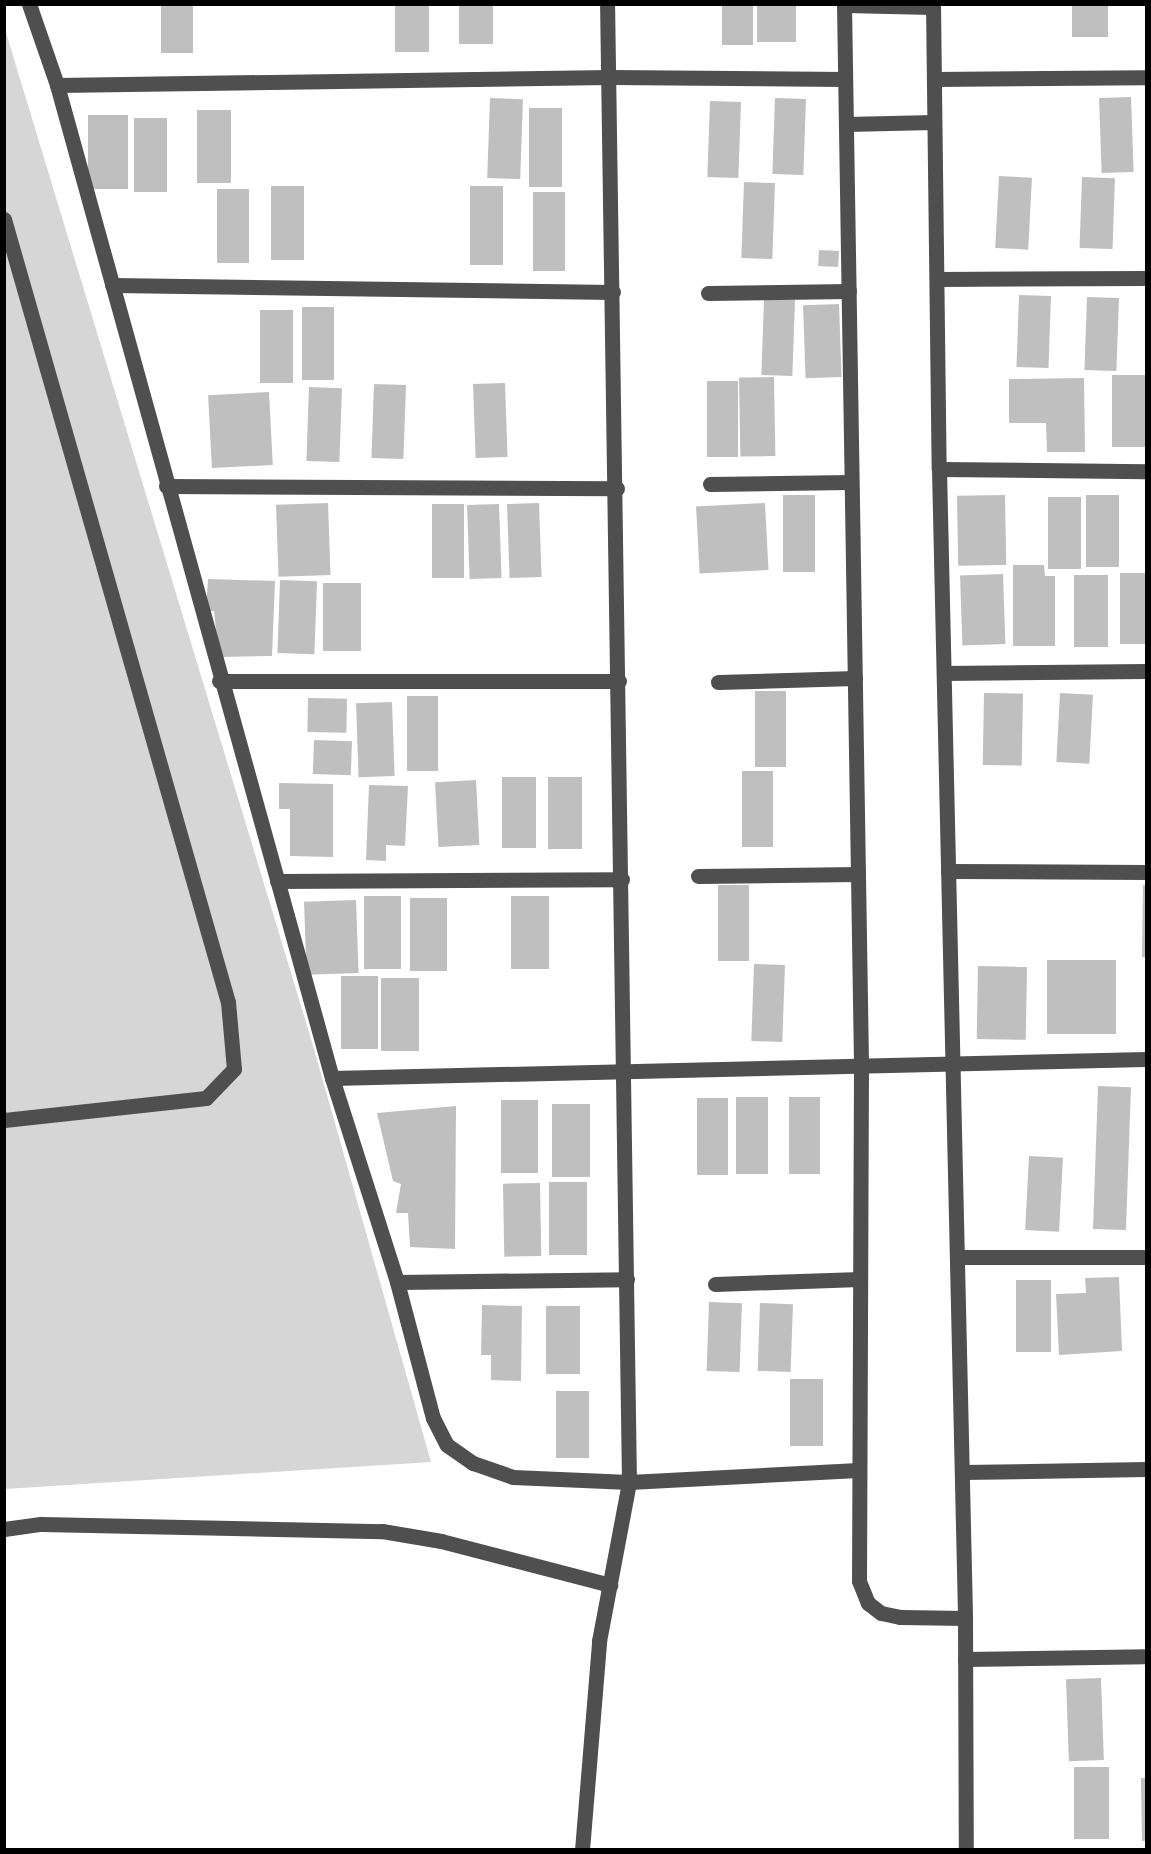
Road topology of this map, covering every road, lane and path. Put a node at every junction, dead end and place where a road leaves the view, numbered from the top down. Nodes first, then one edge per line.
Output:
1 (29, 4) edge
2 (607, 4) edge
3 (844, 5) edge
4 (933, 6) edge
5 (609, 77) junction
6 (1146, 77) edge
7 (845, 79) junction
8 (934, 79) junction
9 (57, 85) junction
10 (934, 122) junction
11 (846, 124) junction
12 (4, 219) edge
13 (1146, 278) edge
14 (937, 279) junction
15 (112, 285) junction
16 (849, 291) junction
17 (613, 292) junction
18 (708, 293) dead end
19 (939, 469) junction
20 (1146, 471) edge
21 (851, 482) junction
22 (710, 484) dead end
23 (166, 486) junction
24 (617, 488) junction
25 (1146, 671) edge
26 (944, 673) junction
27 (855, 678) junction
28 (219, 681) junction
29 (619, 681) junction
30 (718, 682) dead end
31 (948, 872) junction
32 (1146, 872) edge
33 (858, 874) junction
34 (698, 876) dead end
35 (622, 879) junction
36 (277, 881) junction
37 (1146, 1059) edge
38 (953, 1063) junction
39 (861, 1067) junction
40 (623, 1071) junction
41 (332, 1078) junction
42 (4, 1120) edge
43 (957, 1257) junction
44 (1146, 1257) edge
45 (627, 1279) junction
46 (860, 1279) junction
47 (397, 1282) junction
48 (715, 1284) dead end
49 (1146, 1469) edge
50 (858, 1470) junction
51 (962, 1472) junction
52 (629, 1482) junction
53 (4, 1529) edge
54 (610, 1585) junction
55 (965, 1618) junction
56 (1146, 1656) edge
57 (965, 1659) junction
58 (582, 1850) edge
59 (966, 1850) edge

1 - 9 street
2 - 5 street
3 - 4 street
3 - 7 street
4 - 8 street
5 - 7 street
5 - 9 street
5 - 17 street
6 - 8 street
7 - 11 street
8 - 10 street
9 - 15 street
10 - 11 street
10 - 14 street
11 - 16 street
12 - 42 street
13 - 14 street
14 - 19 street
15 - 17 street
15 - 23 street
16 - 18 street
16 - 21 street
17 - 24 street
19 - 20 street
19 - 26 street
21 - 22 street
21 - 27 street
23 - 24 street
23 - 28 street
24 - 29 street
25 - 26 street
26 - 31 street
27 - 30 street
27 - 33 street
28 - 29 street
28 - 36 street
29 - 35 street
31 - 32 street
31 - 38 street
33 - 34 street
33 - 39 street
35 - 36 street
35 - 40 street
36 - 41 street
37 - 38 street
38 - 39 street
38 - 43 street
39 - 40 street
39 - 46 street
40 - 41 street
40 - 45 street
41 - 47 street
43 - 44 street
43 - 51 street
45 - 47 street
45 - 52 street
46 - 48 street
46 - 50 street
47 - 52 street
49 - 51 street
50 - 52 street
50 - 55 street
51 - 55 street
52 - 54 street
53 - 54 street
54 - 58 street
55 - 57 street
56 - 57 street
57 - 59 street

